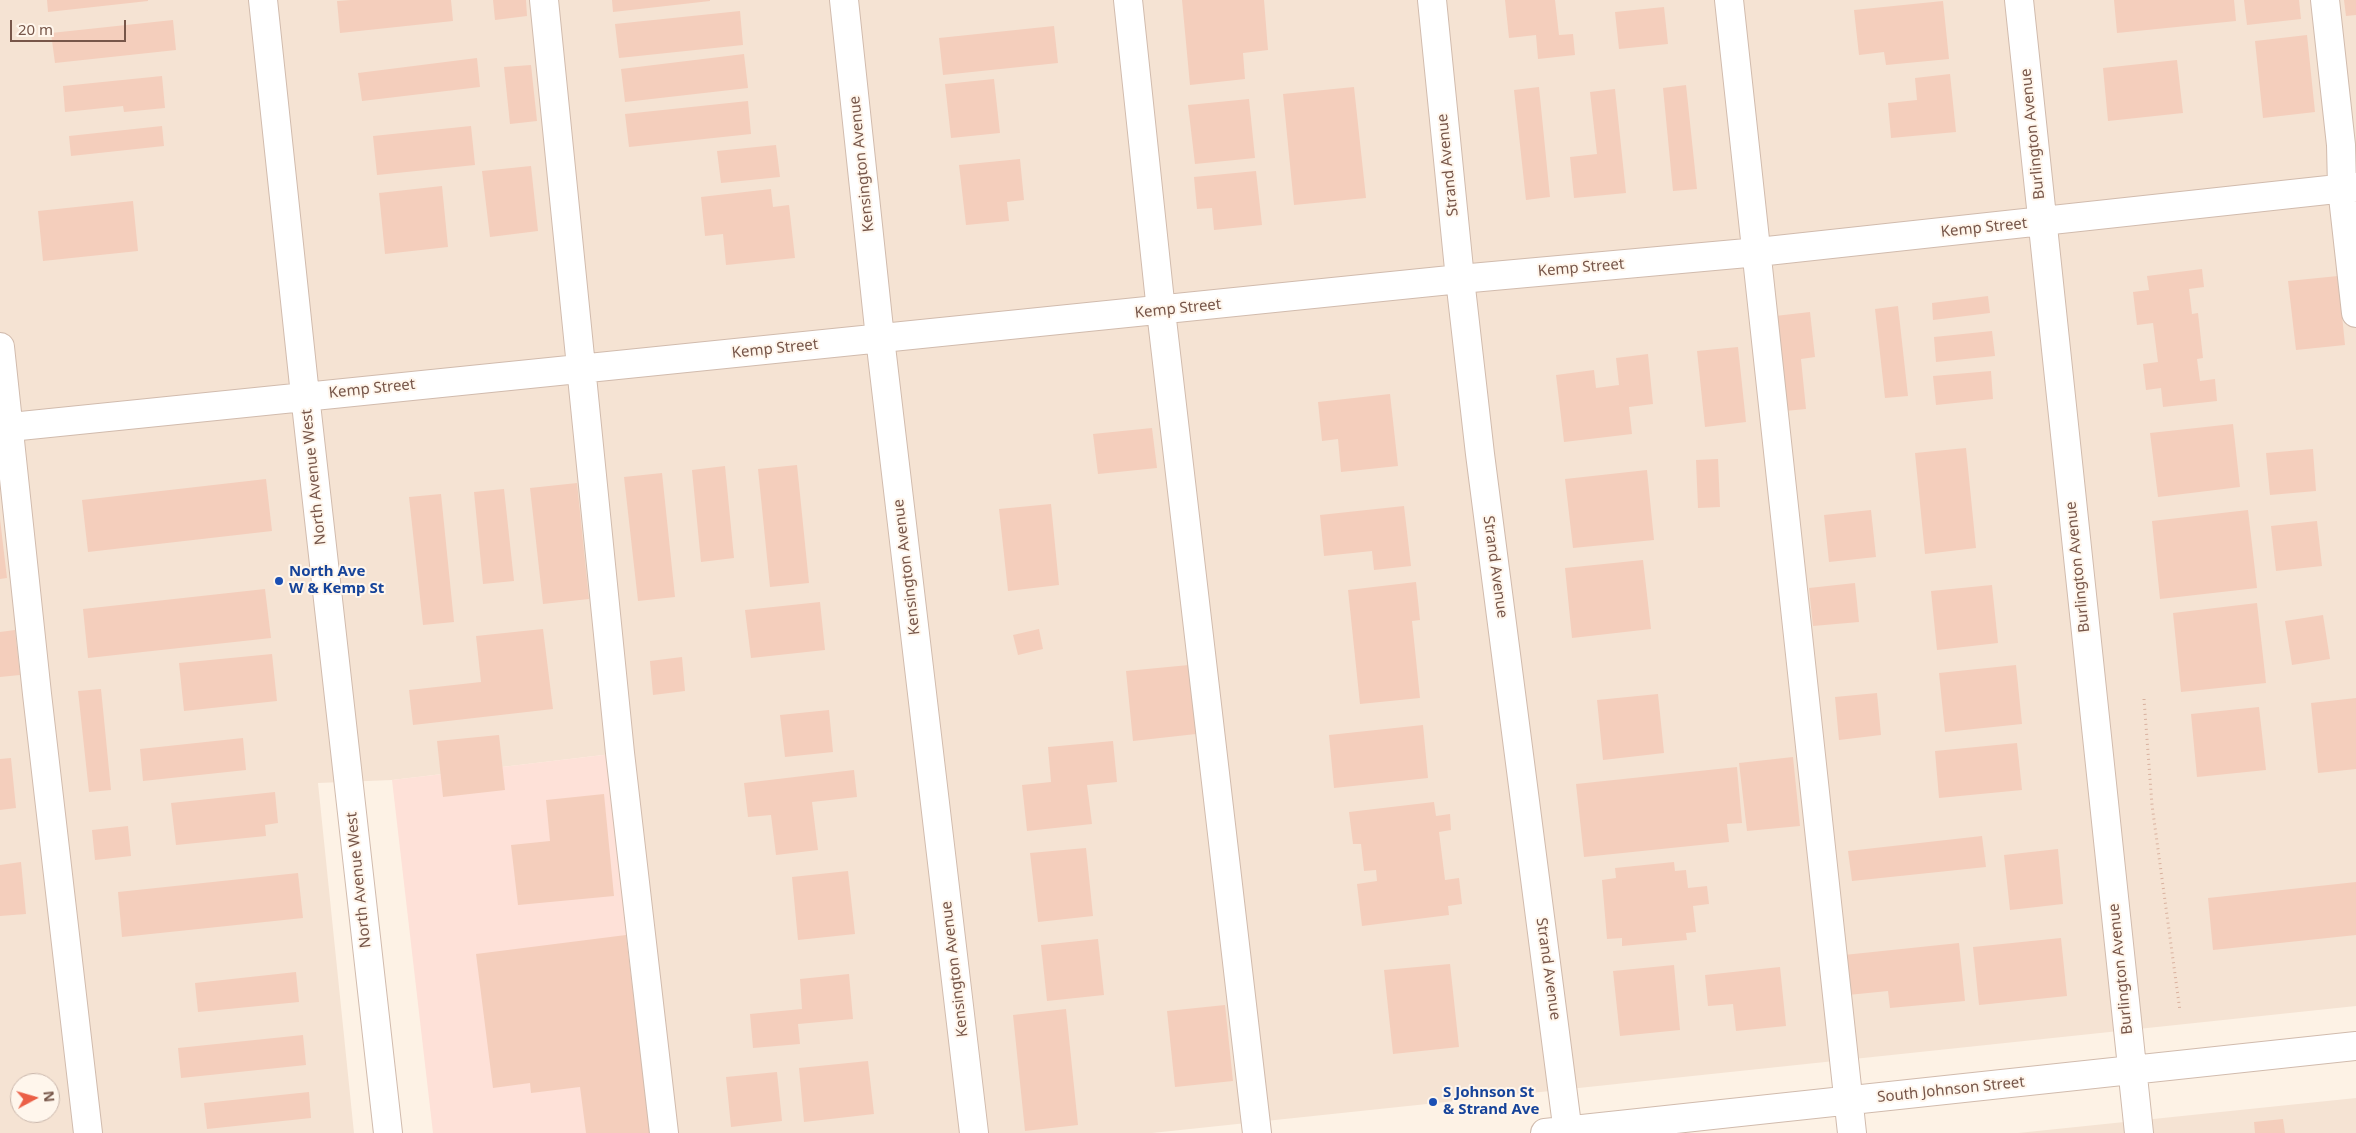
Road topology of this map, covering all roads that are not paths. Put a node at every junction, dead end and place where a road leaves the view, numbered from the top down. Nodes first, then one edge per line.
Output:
1 (263, 0) edge
2 (544, 0) edge
3 (844, 0) edge
4 (1128, 0) edge
5 (1432, 0) edge
6 (1729, 0) edge
7 (2019, 0) edge
8 (2325, 0) edge
9 (2349, 188) edge
10 (2042, 222) junction
11 (1758, 252) junction
12 (1460, 279) junction
13 (1162, 311) junction
14 (2356, 313) edge
15 (880, 338) junction
16 (0, 347) edge
17 (582, 368) junction
18 (305, 395) junction
19 (4, 427) edge
20 (2356, 1046) edge
21 (2132, 1072) junction
22 (1849, 1101) junction
23 (1560, 1132) edge
24 (88, 1133) edge
25 (388, 1133) edge
26 (664, 1133) edge
27 (974, 1133) edge
28 (1257, 1133) edge
29 (1852, 1133) edge
30 (2139, 1133) edge

1 - 18 street, North Avenue West
2 - 17 street
3 - 15 street, Kensington Avenue
4 - 13 street
5 - 12 street, Strand Avenue
6 - 11 street
7 - 10 street, Burlington Avenue
8 - 9 street
9 - 10 street, Kemp Street
9 - 14 street
10 - 11 street, Kemp Street
10 - 21 street, Burlington Avenue
11 - 12 street, Kemp Street
11 - 22 street
12 - 13 street, Kemp Street
12 - 23 street, Strand Avenue
13 - 15 street, Kemp Street
13 - 28 street
15 - 17 street, Kemp Street
15 - 27 street, Kensington Avenue
16 - 19 street
17 - 18 street, Kemp Street
17 - 26 street
18 - 19 street, Kemp Street
18 - 25 street, North Avenue West
19 - 24 street
20 - 21 street, South Johnson Street
21 - 22 street, South Johnson Street
21 - 30 street, Burlington Avenue
22 - 23 street, South Johnson Street
22 - 29 street

